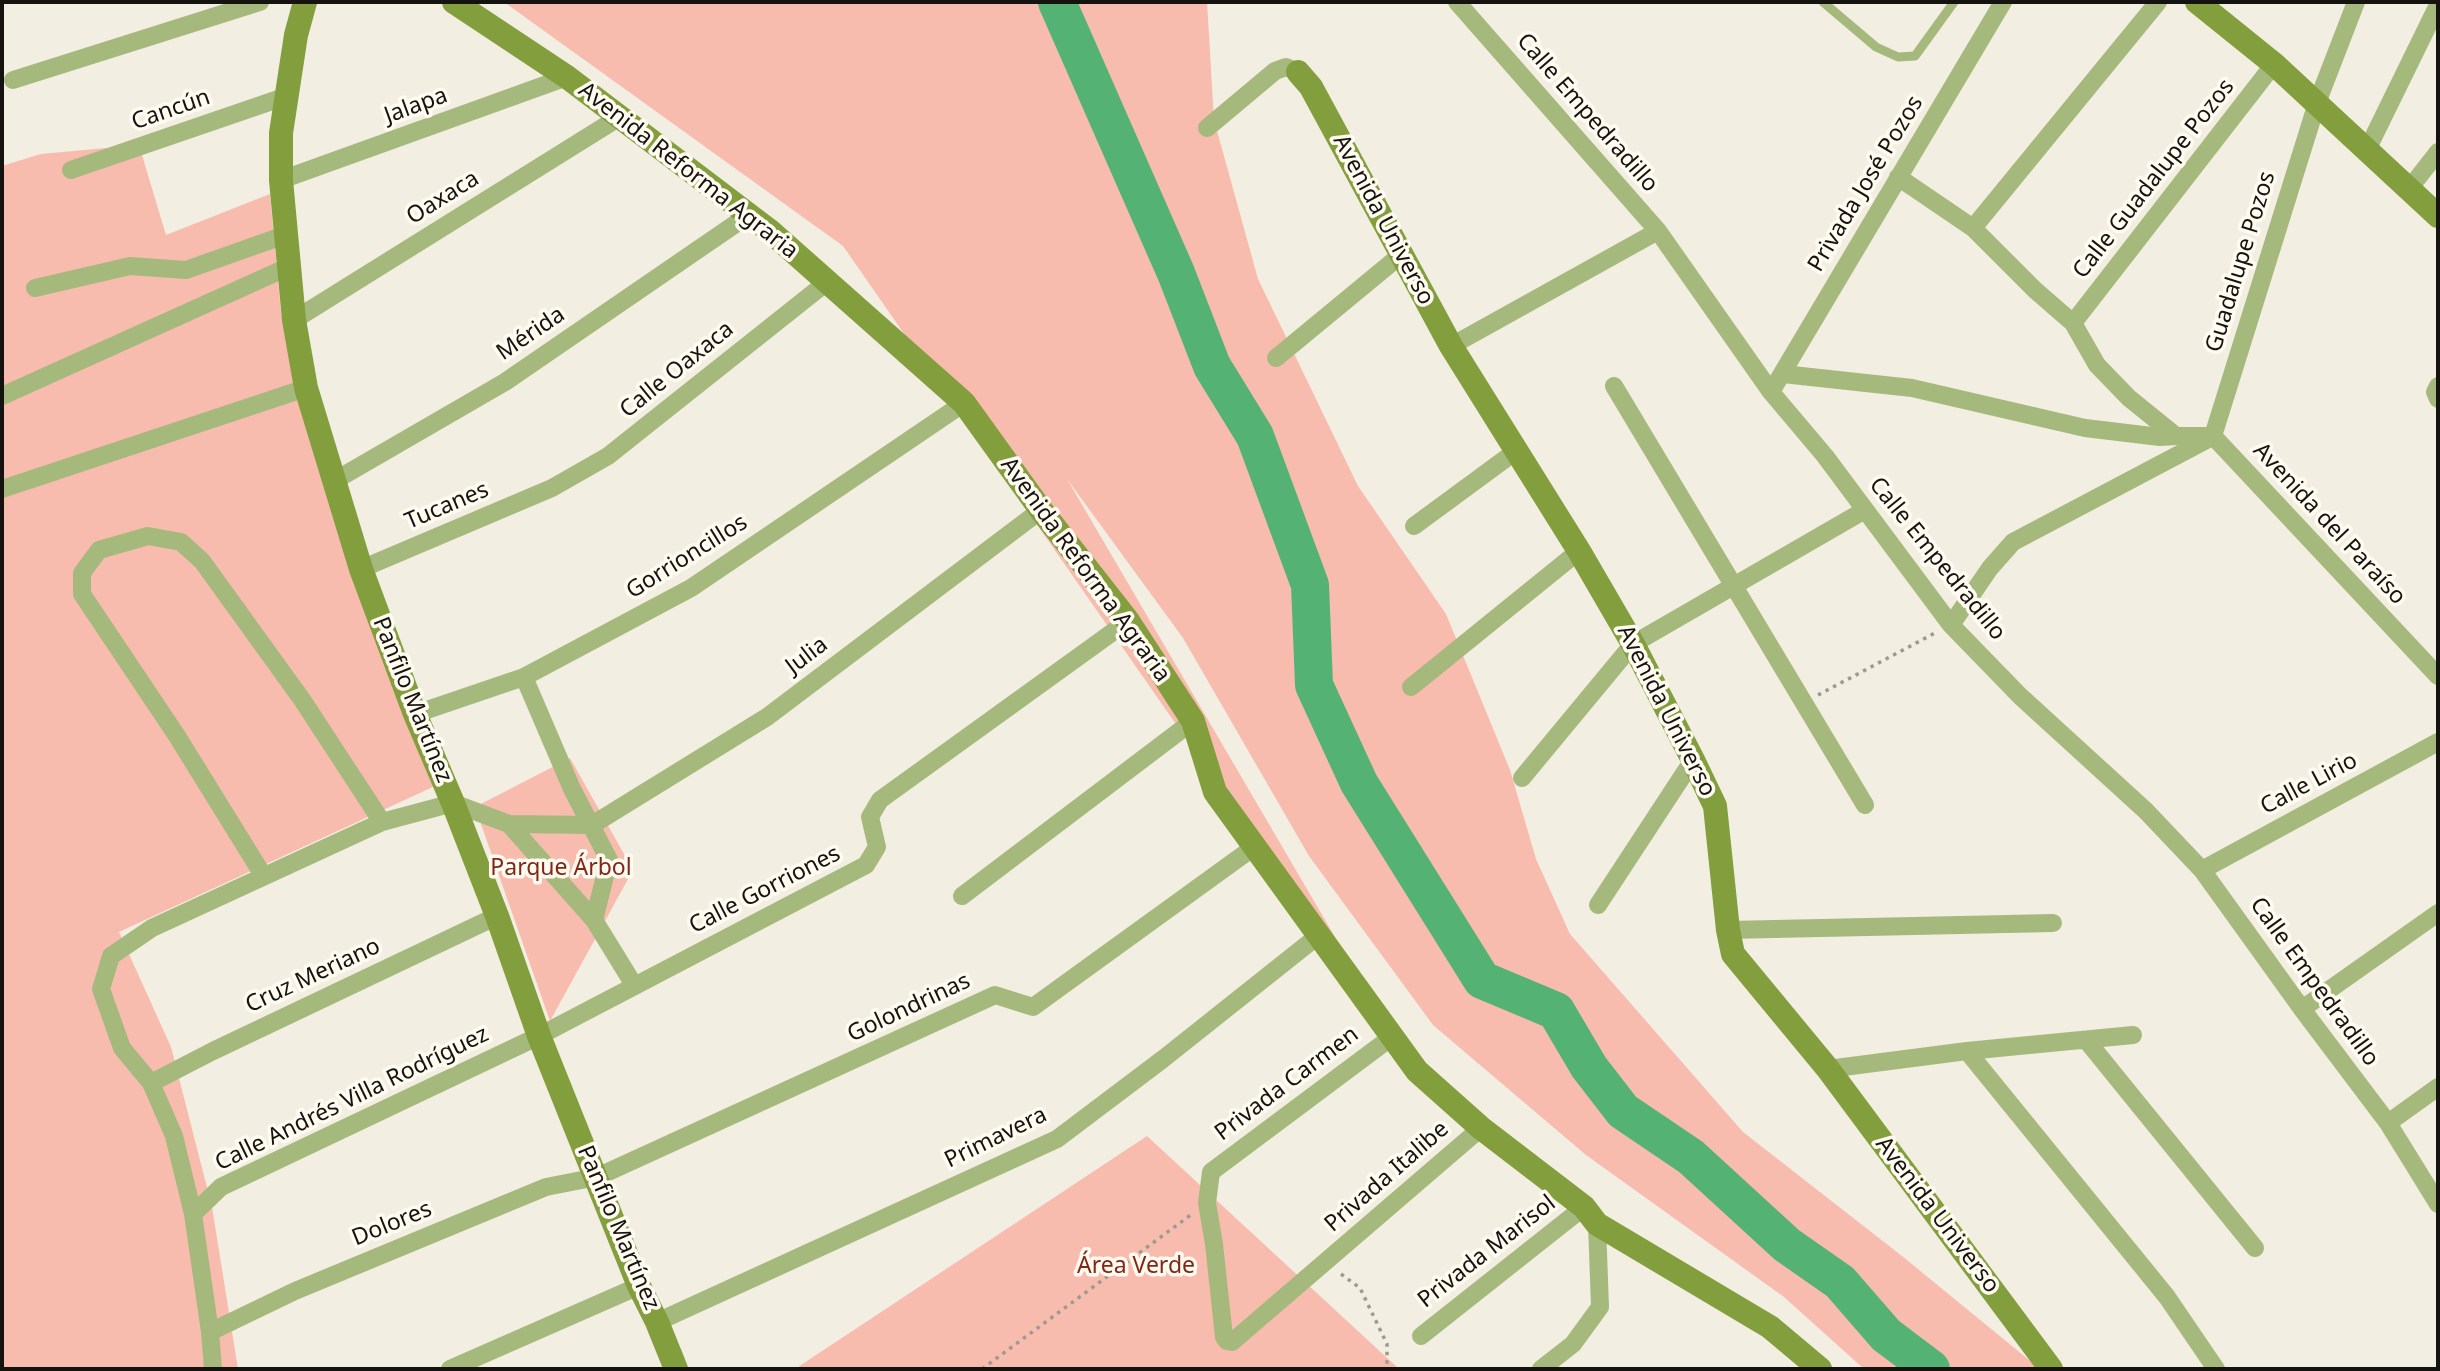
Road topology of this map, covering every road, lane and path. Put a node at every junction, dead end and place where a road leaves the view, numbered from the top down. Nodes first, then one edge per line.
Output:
1 (260, 2) edge
2 (305, 2) edge
3 (454, 2) edge
4 (1457, 2) edge
5 (1823, 2) edge
6 (1954, 2) edge
7 (2003, 2) edge
8 (2158, 2) edge
9 (2356, 2) edge
10 (2438, 5) edge
11 (2210, 6) edge
12 (2274, 64) junction
13 (1297, 72) joint
14 (567, 77) junction
15 (13, 80) dead end
16 (287, 96) junction
17 (2317, 103) junction
18 (618, 118) junction
19 (1207, 128) dead end
20 (2367, 150) junction
21 (2438, 152) edge
22 (71, 170) dead end
23 (1898, 177) junction
24 (281, 180) junction
25 (2409, 190) junction
26 (747, 216) junction
27 (2438, 216) edge
28 (1973, 228) junction
29 (1658, 231) junction
30 (285, 235) junction
31 (1402, 254) junction
32 (288, 267) junction
33 (827, 282) junction
34 (35, 288) dead end
35 (294, 320) junction
36 (2073, 323) junction
37 (1451, 346) junction
38 (1276, 358) dead end
39 (1783, 374) junction
40 (1614, 386) dead end
41 (306, 388) junction
42 (1771, 392) junction
43 (2, 396) edge
44 (964, 403) junction
45 (2176, 436) junction
46 (2213, 436) junction
47 (1516, 451) junction
48 (334, 481) junction
49 (552, 488) joint
50 (2, 489) edge
51 (1041, 510) junction
52 (1865, 510) junction
53 (1415, 526) dead end
54 (1579, 551) junction
55 (361, 569) junction
56 (1735, 587) junction
57 (1128, 621) junction
58 (1951, 625) junction
59 (1633, 644) junction
60 (2438, 676) edge
61 (524, 677) junction
62 (1411, 687) dead end
63 (1804, 702) junction
64 (415, 714) junction
65 (1192, 721) junction
66 (2438, 742) edge
67 (1693, 760) junction
68 (1522, 778) dead end
69 (453, 803) junction
70 (1865, 805) dead end
71 (382, 822) junction
72 (509, 824) junction
73 (592, 825) junction
74 (1254, 847) junction
75 (2202, 870) junction
76 (263, 875) junction
77 (962, 896) dead end
78 (1598, 905) dead end
79 (2438, 914) edge
80 (497, 916) junction
81 (594, 920) junction
82 (2053, 923) dead end
83 (1728, 930) junction
84 (1319, 935) junction
85 (634, 985) junction
86 (2302, 1009) junction
87 (2133, 1035) dead end
88 (539, 1036) junction
89 (1393, 1037) junction
90 (2087, 1041) junction
91 (1967, 1051) junction
92 (1828, 1069) junction
93 (151, 1083) junction
94 (2438, 1087) edge
95 (2388, 1123) junction
96 (1482, 1128) junction
97 (597, 1177) junction
98 (1207, 1203) junction
99 (2438, 1204) edge
100 (193, 1214) junction
101 (1590, 1216) junction
102 (2255, 1248) dead end
103 (1325, 1262) junction
104 (639, 1286) junction
105 (657, 1322) junction
106 (210, 1332) junction
107 (1421, 1336) dead end
108 (213, 1369) edge
109 (450, 1369) edge
110 (676, 1369) edge
111 (982, 1369) edge
112 (1387, 1369) edge
113 (1541, 1369) edge
114 (1820, 1369) edge
115 (2051, 1369) edge
116 (2216, 1369) edge

1 - 15 street
2 - 16 street, Panfilo Martínez
3 - 14 street, Avenida Reforma Agraria
4 - 29 street, Calle Empedradillo
5 - 6 lane
7 - 23 street, Privada José Pozos
8 - 28 street
9 - 17 street, Guadalupe Pozos
10 - 20 street
11 - 12 street
12 - 17 street
12 - 36 street, Calle Guadalupe Pozos
13 - 19 street
13 - 31 street, Avenida Universo
14 - 18 street, Avenida Reforma Agraria
14 - 24 street, Jalapa
16 - 22 street, Cancún
16 - 24 street, Panfilo Martínez
17 - 20 street
17 - 46 street, Guadalupe Pozos
18 - 26 street, Avenida Reforma Agraria
18 - 35 street, Oaxaca
20 - 25 street
21 - 25 street
23 - 28 street
23 - 39 street, Privada José Pozos
24 - 30 street, Panfilo Martínez
25 - 27 street
26 - 33 street, Avenida Reforma Agraria
26 - 48 street, Mérida
28 - 36 street
29 - 37 street
29 - 42 street, Calle Empedradillo
30 - 32 street, Panfilo Martínez
30 - 34 street
31 - 37 street, Avenida Universo
31 - 38 street
32 - 35 street, Panfilo Martínez
32 - 43 street
33 - 44 street, Avenida Reforma Agraria
33 - 49 street, Calle Oaxaca
35 - 41 street, Panfilo Martínez
36 - 45 street
37 - 47 street, Avenida Universo
39 - 42 street, Privada José Pozos
39 - 45 street
40 - 56 street
41 - 48 street, Panfilo Martínez
41 - 50 street
42 - 52 street, Calle Empedradillo
44 - 51 street, Avenida Reforma Agraria
44 - 61 street, Gorrioncillos
45 - 46 street
46 - 58 street
46 - 60 street, Avenida del Paraíso
47 - 53 street
47 - 54 street, Avenida Universo
48 - 55 street, Panfilo Martínez
49 - 55 street, Tucanes
51 - 57 street, Avenida Reforma Agraria
51 - 73 street, Julia
52 - 56 street
52 - 58 street, Calle Empedradillo
54 - 59 street, Avenida Universo
54 - 62 street
55 - 64 street, Panfilo Martínez
56 - 59 street
56 - 63 street
57 - 65 street, Avenida Reforma Agraria
57 - 85 street, Calle Gorriones
58 - 63 path
58 - 75 street, Calle Empedradillo
59 - 67 street, Avenida Universo
59 - 68 street
61 - 64 street, Gorrioncillos
61 - 73 street
63 - 70 street
64 - 69 street, Panfilo Martínez
65 - 74 street, Avenida Reforma Agraria
65 - 77 street
66 - 75 street, Calle Lirio
67 - 78 street
67 - 83 street, Avenida Universo
69 - 71 street
69 - 72 street
69 - 80 street, Panfilo Martínez
71 - 76 street
71 - 76 street
72 - 73 street
72 - 81 street
73 - 81 street
74 - 84 street, Avenida Reforma Agraria
74 - 97 street, Golondrinas
75 - 86 street, Calle Empedradillo
76 - 93 street
79 - 86 street
80 - 88 street, Panfilo Martínez
80 - 93 street, Cruz Meriano
81 - 85 street
82 - 83 street
83 - 92 street, Avenida Universo
84 - 89 street, Avenida Reforma Agraria
84 - 105 street, Primavera
85 - 88 street, Calle Gorriones
86 - 95 street, Calle Empedradillo
87 - 90 street
88 - 97 street, Panfilo Martínez
88 - 100 street, Calle Andrés Villa Rodríguez
89 - 96 street, Avenida Reforma Agraria
89 - 98 street, Privada Carmen
90 - 91 street
90 - 102 street
91 - 92 street
91 - 116 street
92 - 115 street, Avenida Universo
93 - 100 street
94 - 95 street
95 - 99 street, Calle Empedradillo
96 - 101 street, Avenida Reforma Agraria
96 - 103 street, Privada Italibe
97 - 104 street, Panfilo Martínez
97 - 106 street, Dolores
98 - 103 street, Privada Italibe
98 - 111 path
100 - 106 street
101 - 107 street, Privada Marisol
101 - 113 street
101 - 114 street, Avenida Reforma Agraria
103 - 112 path
104 - 105 street, Panfilo Martínez
104 - 109 street
105 - 110 street, Panfilo Martínez
106 - 108 street

